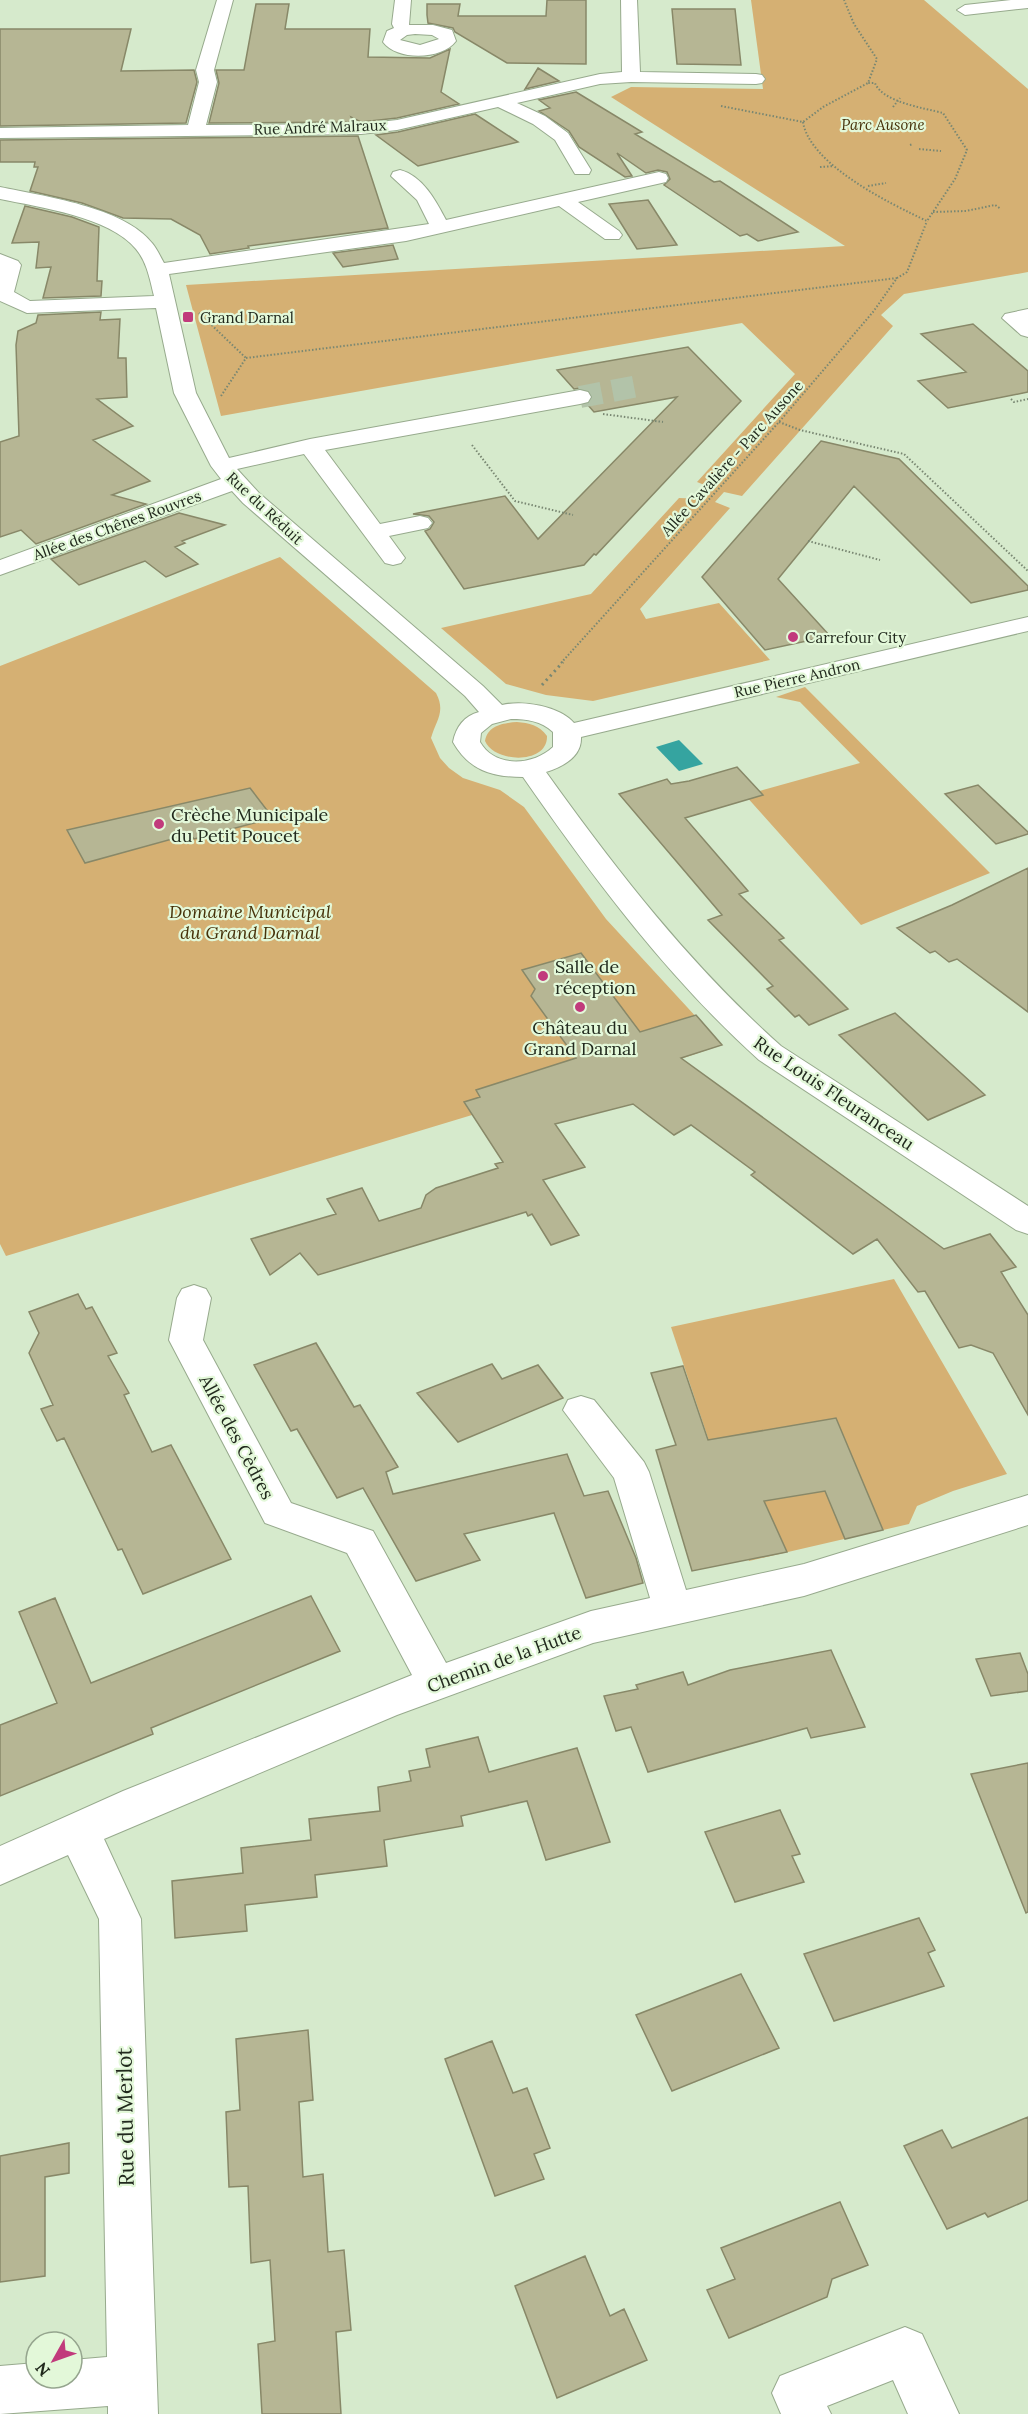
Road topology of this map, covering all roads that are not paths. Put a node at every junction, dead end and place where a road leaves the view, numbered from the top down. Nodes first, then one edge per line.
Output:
1 (225, 0) edge
2 (403, 0) edge
3 (629, 0) edge
4 (1028, 3) edge
5 (965, 10) dead end
6 (464, 53) dead end
7 (630, 77) junction
8 (756, 79) dead end
9 (499, 100) junction
10 (196, 130) junction
11 (0, 133) edge
12 (582, 170) dead end
13 (400, 176) dead end
14 (659, 178) dead end
15 (0, 193) edge
16 (562, 200) junction
17 (440, 227) junction
18 (612, 235) dead end
19 (0, 260) edge
20 (159, 270) junction
21 (164, 302) junction
22 (27, 307) junction
23 (1028, 315) edge
24 (9, 317) dead end
25 (1028, 332) edge
26 (580, 396) tunnel mouth
27 (310, 446) junction
28 (228, 474) junction
29 (420, 523) dead end
30 (374, 532) junction
31 (393, 558) dead end
32 (0, 568) edge
33 (1028, 624) edge
34 (495, 713) junction
35 (566, 733) junction
36 (530, 768) junction
37 (1028, 1222) edge
38 (194, 1298) dead end
39 (581, 1410) dead end
40 (1028, 1510) edge
41 (673, 1609) junction
42 (437, 1683) junction
43 (76, 1831) junction
44 (0, 1866) edge
45 (0, 2391) edge
46 (132, 2397) edge
47 (806, 2414) edge
48 (934, 2414) edge

1 - 10 street
2 - 6 street
3 - 7 street
4 - 5 street
7 - 8 street, Rue André Malraux
7 - 9 street, Rue André Malraux
9 - 10 street, Rue André Malraux
9 - 12 street
10 - 11 street, Rue André Malraux
13 - 17 street
14 - 16 street
15 - 20 street, Rue du Réduit
16 - 17 street
16 - 18 street
17 - 20 street
19 - 22 street
20 - 21 street, Rue du Réduit
21 - 22 street
21 - 28 street, Rue du Réduit
22 - 24 street
23 - 25 street
26 - 27 street, Allée des Chênes Rouvres
27 - 28 street, Allée des Chênes Rouvres
27 - 30 street
28 - 32 street, Allée des Chênes Rouvres
28 - 34 street, Rue du Réduit
29 - 30 street
30 - 31 street
33 - 35 street, Rue Pierre Andron
34 - 35 street
34 - 36 street
35 - 36 street
36 - 37 street, Rue Louis Fleuranceau
38 - 42 street, Allée des Cèdres
39 - 41 street
40 - 41 street, Chemin de la Hutte
41 - 42 street, Chemin de la Hutte
42 - 43 street, Chemin de la Hutte
43 - 44 street, Chemin de la Hutte
43 - 46 street, Rue du Merlot
45 - 46 street
47 - 48 street

